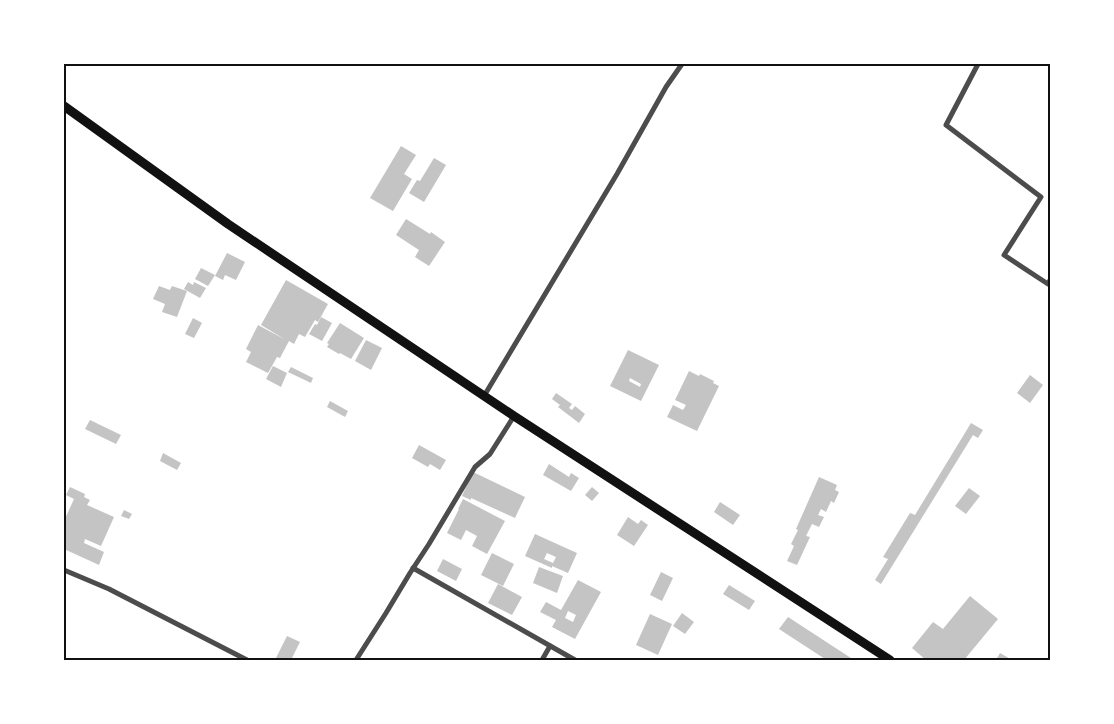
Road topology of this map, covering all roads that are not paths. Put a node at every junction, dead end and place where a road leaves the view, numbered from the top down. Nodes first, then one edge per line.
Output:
1 (682, 64) edge
2 (978, 64) edge
3 (64, 106) edge
4 (1050, 280) edge
5 (484, 396) junction
6 (514, 416) junction
7 (413, 568) junction
8 (64, 570) edge
9 (550, 646) junction
10 (246, 660) edge
11 (356, 660) edge
12 (542, 660) edge
13 (574, 660) edge
14 (890, 660) edge

1 - 5 street
2 - 4 street
3 - 5 highway
5 - 6 highway
6 - 7 street
6 - 14 highway
7 - 9 street
7 - 11 street
8 - 10 street
9 - 12 street
9 - 13 street

